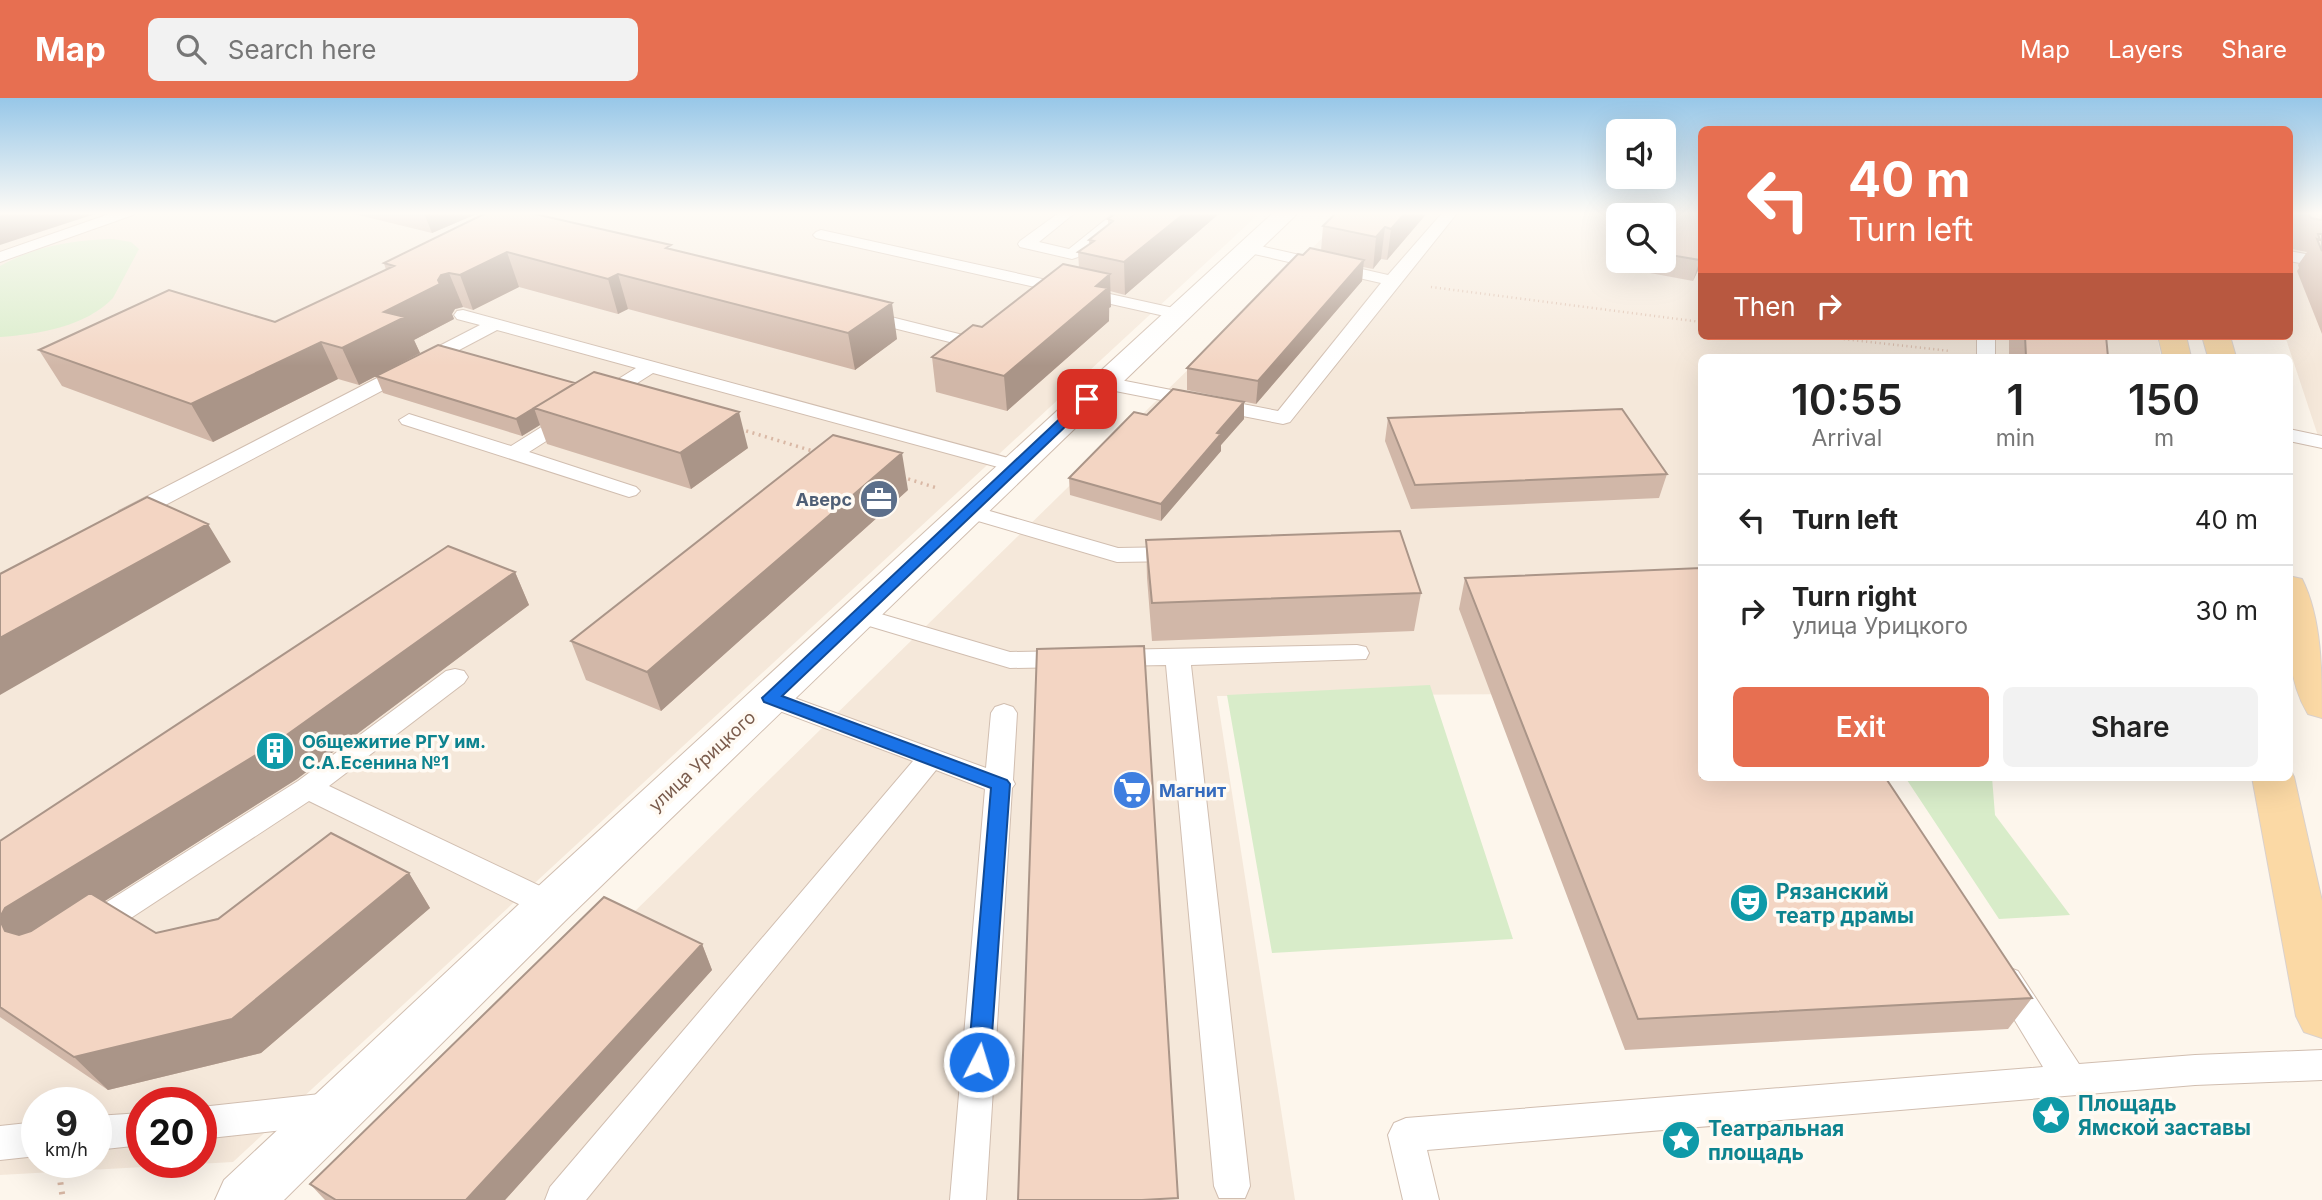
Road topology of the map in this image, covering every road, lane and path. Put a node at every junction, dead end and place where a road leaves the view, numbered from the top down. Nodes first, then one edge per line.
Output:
1 (950, 263) edge
2 (1231, 263) edge
3 (1315, 263) edge
4 (1407, 263) edge
5 (1392, 281) junction
6 (1053, 286) junction
7 (1033, 303) edge
8 (852, 313) edge
9 (1178, 314) junction
10 (463, 315) edge
11 (1698, 322) edge
12 (495, 324) junction
13 (1002, 328) edge
14 (1852, 340) edge
15 (1972, 354) edge
16 (651, 366) junction
17 (1105, 383) junction
18 (409, 421) dead end
19 (729, 426) dead end
20 (871, 426) junction
21 (2293, 436) edge
22 (2322, 442) edge
23 (513, 454) junction
24 (833, 457) joint
25 (1016, 466) junction
26 (899, 476) edge
27 (629, 491) dead end
28 (974, 506) junction
29 (110, 525) edge
30 (1198, 554) edge
31 (2293, 601) edge
32 (857, 615) junction
33 (1357, 653) dead end
34 (1178, 656) junction
35 (455, 677) dead end
36 (770, 698) junction
37 (2322, 704) edge
38 (1004, 713) dead end
39 (931, 758) junction
40 (2274, 781) edge
41 (1001, 784) junction
42 (308, 788) junction
43 (550, 905) junction
44 (63, 947) edge
45 (1989, 953) edge
46 (2322, 1016) edge
47 (2322, 1065) edge
48 (2071, 1081) junction
49 (339, 1108) junction
50 (217, 1121) edge
51 (21, 1141) edge
52 (0, 1143) edge
53 (60, 1178) edge
54 (1232, 1186) dead end
55 (64, 1200) edge
56 (244, 1200) edge
57 (563, 1200) edge
58 (968, 1200) edge
59 (1421, 1200) edge

1 - 6 lane
2 - 9 street, улица Урицкого
3 - 5 lane
4 - 5 lane
5 - 11 path
5 - 17 lane
6 - 7 lane
6 - 9 lane
8 - 13 lane
9 - 17 street, улица Урицкого
10 - 12 lane
12 - 16 lane
12 - 29 lane
14 - 15 path
16 - 20 lane
16 - 23 lane
17 - 25 street, улица Урицкого
18 - 23 lane
19 - 24 path
20 - 24 lane
20 - 25 lane
21 - 22 lane
23 - 27 lane
25 - 28 street, улица Урицкого
26 - 28 path
28 - 30 lane
28 - 32 street, улица Урицкого
31 - 37 main road
32 - 34 lane
32 - 36 street, улица Урицкого
33 - 34 lane
34 - 54 lane
35 - 42 lane
36 - 39 lane
36 - 43 street, улица Урицкого
38 - 41 lane
39 - 41 lane
39 - 57 lane
40 - 46 main road
41 - 58 lane
42 - 43 lane
42 - 44 lane
43 - 49 street, улица Урицкого
45 - 48 lane
47 - 48 lane
48 - 59 lane
49 - 50 lane
49 - 56 street, улица Урицкого
51 - 52 lane
53 - 55 path

